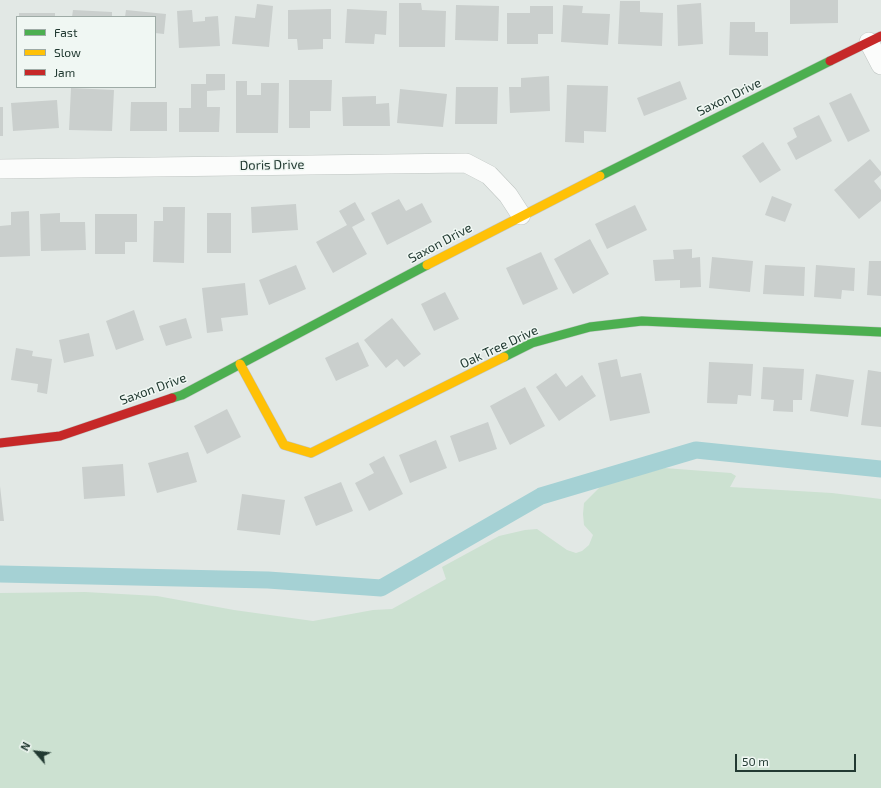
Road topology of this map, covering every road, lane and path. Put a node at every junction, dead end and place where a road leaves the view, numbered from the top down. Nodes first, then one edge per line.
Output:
1 (875, 39) edge
2 (881, 65) edge
3 (0, 169) edge
4 (521, 215) junction
5 (881, 332) edge
6 (240, 364) junction
7 (0, 443) edge

1 - 2 street
1 - 4 street, Saxon Drive
3 - 4 street, Doris Drive
4 - 6 street, Saxon Drive
5 - 6 street, Oak Tree Drive
6 - 7 street, Saxon Drive

